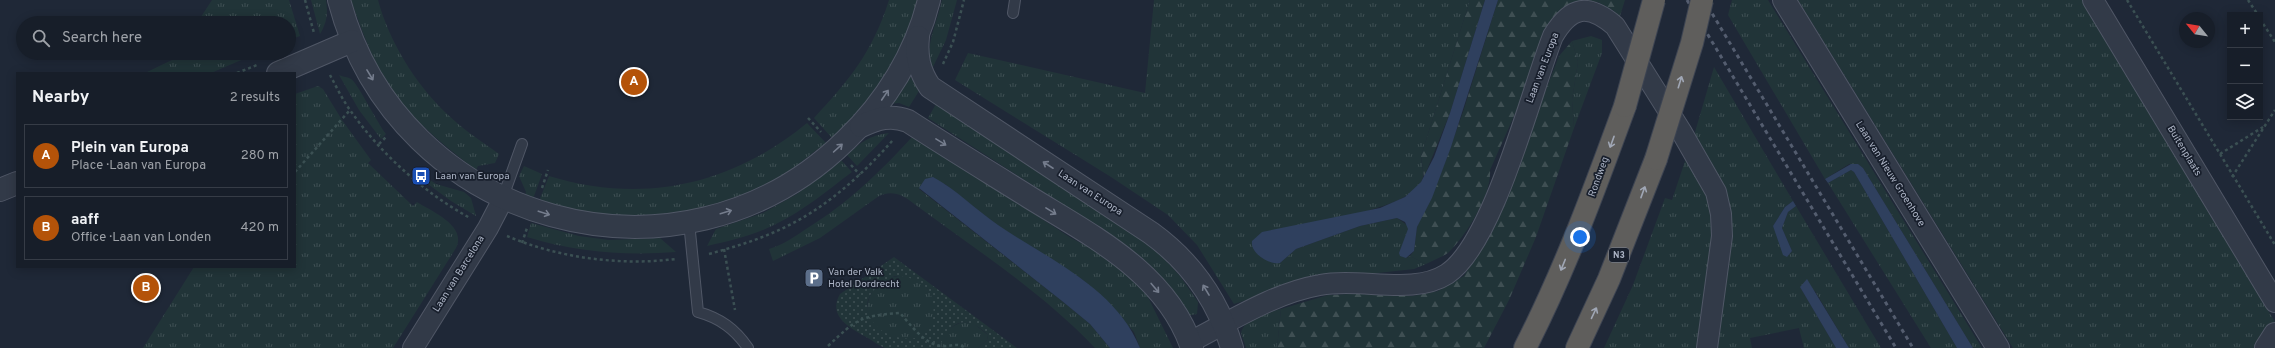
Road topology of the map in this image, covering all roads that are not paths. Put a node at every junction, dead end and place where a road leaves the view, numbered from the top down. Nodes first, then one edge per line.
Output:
1 (339, 0) edge
2 (929, 0) edge
3 (1015, 0) edge
4 (1654, 0) edge
5 (1702, 0) edge
6 (1784, 0) edge
7 (2093, 0) edge
8 (1013, 13) dead end
9 (918, 35) junction
10 (352, 41) junction
11 (280, 72) edge
12 (861, 126) junction
13 (522, 144) dead end
14 (16, 183) edge
15 (0, 190) edge
16 (503, 199) junction
17 (689, 222) junction
18 (2275, 302) edge
19 (1225, 325) junction
20 (2275, 334) edge
21 (1191, 345) edge
22 (413, 348) edge
23 (748, 348) edge
24 (1232, 348) edge
25 (1526, 348) edge
26 (1577, 348) edge
27 (1707, 348) edge
28 (1998, 348) edge
29 (2266, 348) edge

1 - 10 street, Laan van Europa
2 - 9 street, Laan van Europa
3 - 8 lane
4 -> 25 highway, Rondweg, bridge
26 -> 5 highway, N3, bridge
6 - 28 street, Laan van Nieuw Groenhove
7 - 18 street, Buitenplaats
12 -> 9 street, Laan van Europa
19 -> 9 street, Laan van Europa
10 - 11 street
10 -> 16 street, Laan van Europa
17 -> 12 street, Laan van Europa
12 -> 21 street, Laan van Europa
13 - 16 lane
14 - 15 street
16 -> 17 street, Laan van Europa
16 - 22 street, Laan van Barcelona
17 - 23 lane
19 - 21 street, Laan van Europa
19 - 24 street, Laan van Europa
19 - 27 street, Laan van Europa
20 - 29 street

